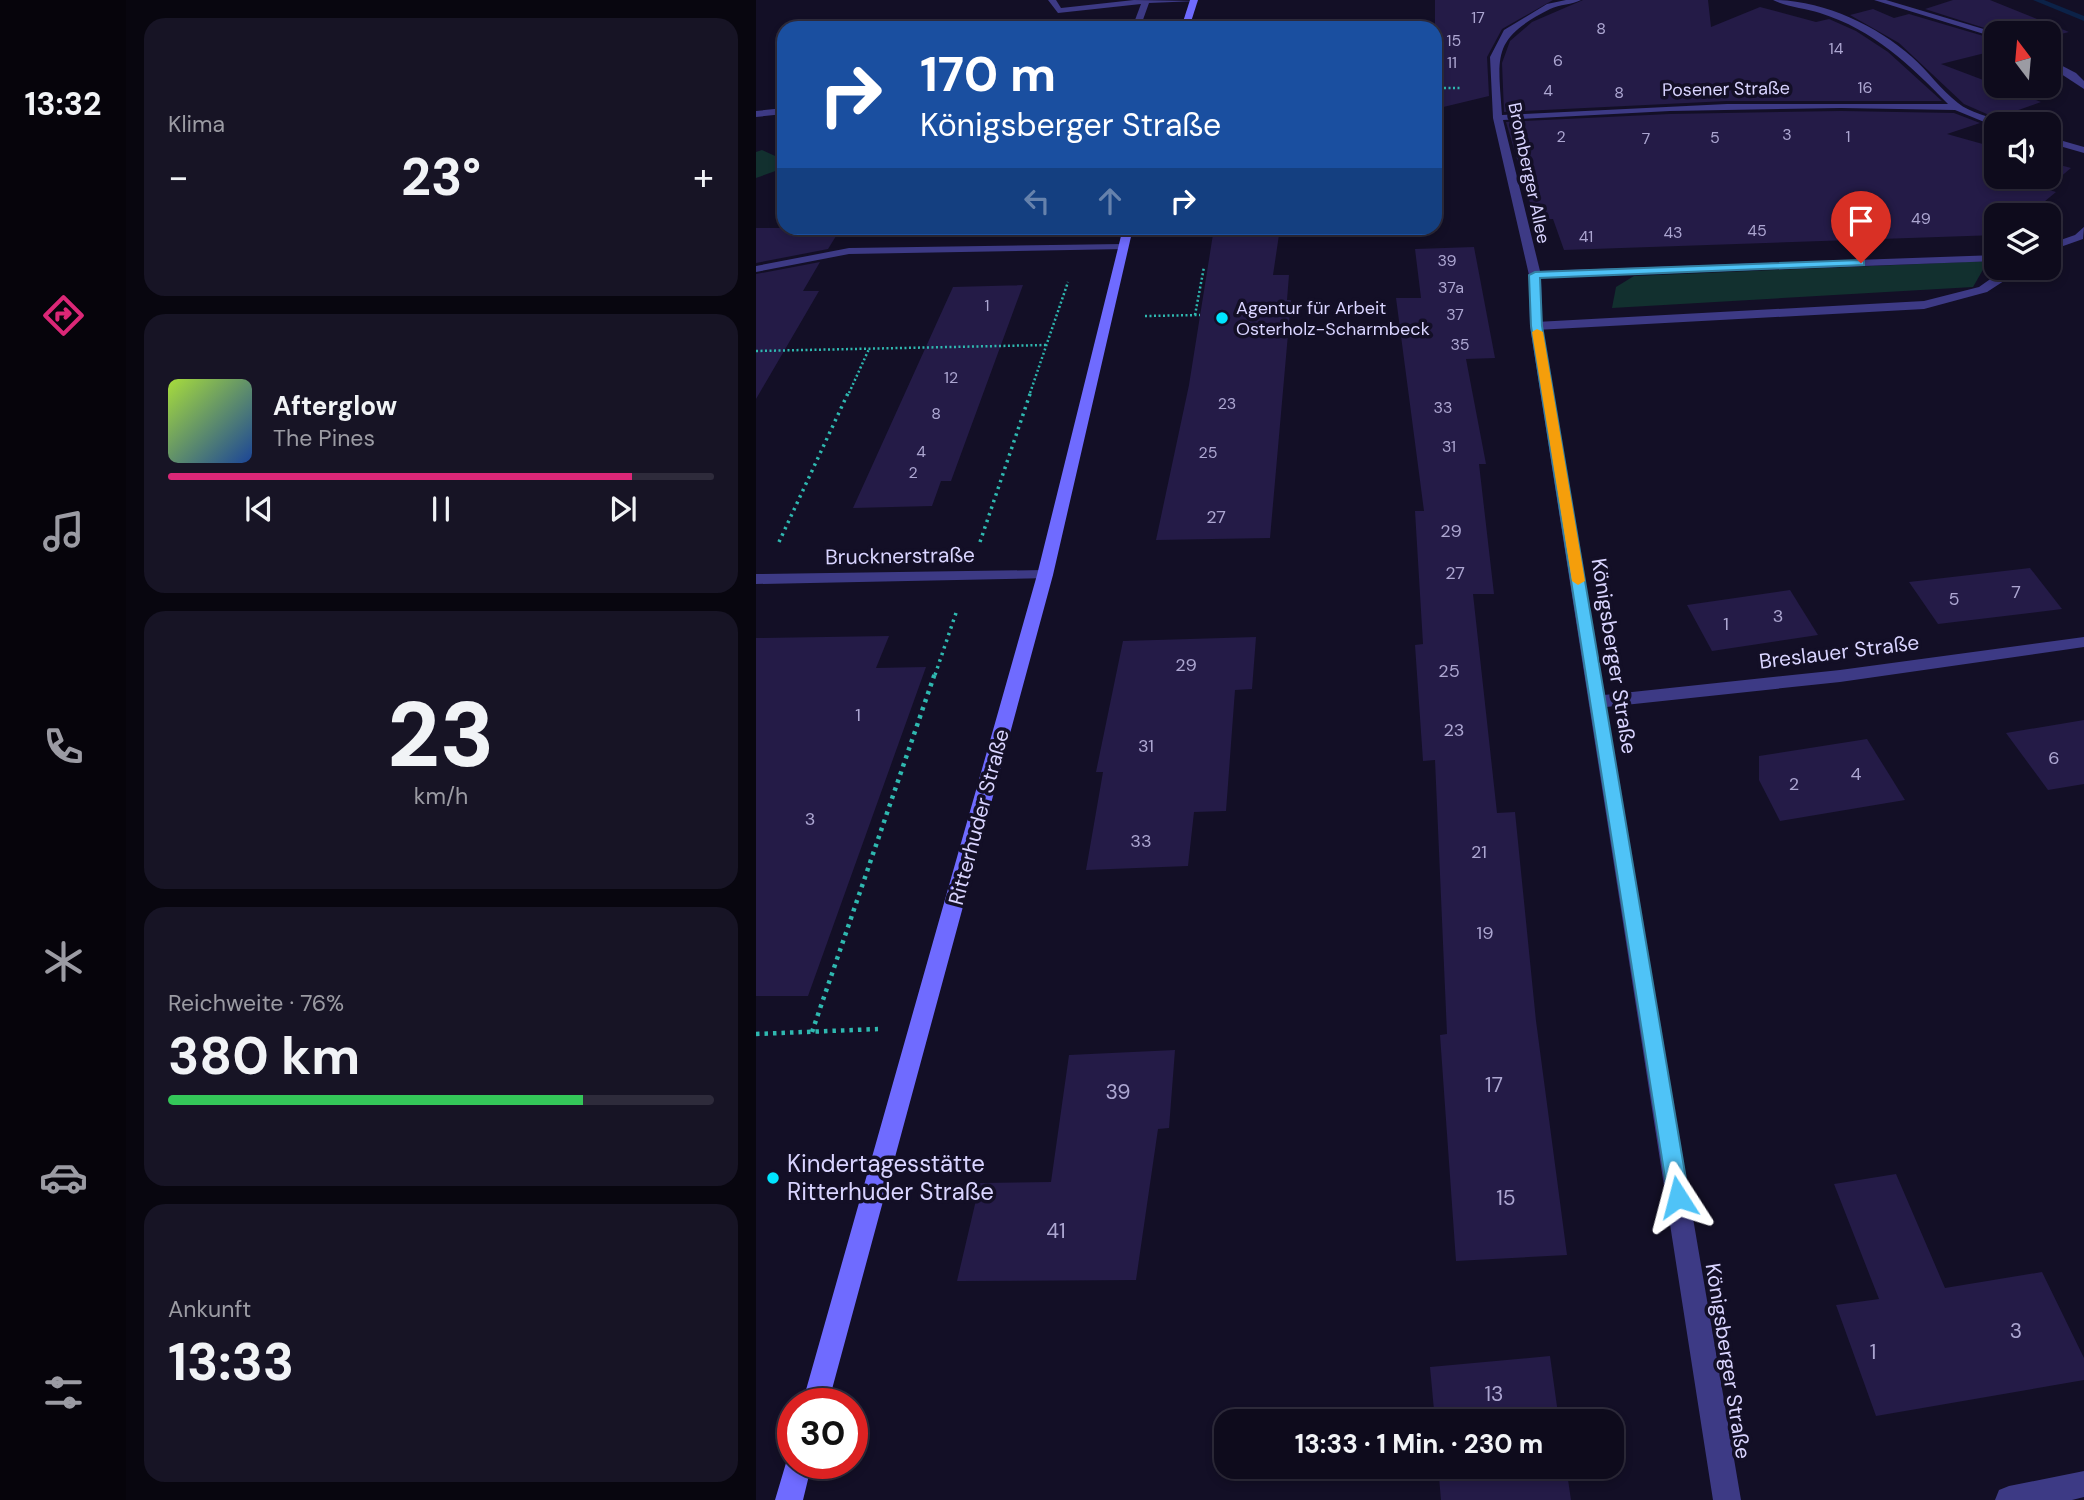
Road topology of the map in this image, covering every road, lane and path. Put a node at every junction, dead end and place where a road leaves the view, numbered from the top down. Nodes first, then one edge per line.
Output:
1 (1052, 0) edge
2 (1146, 0) edge
3 (1194, 0) edge
4 (1577, 0) edge
5 (1777, 0) edge
6 (1878, 0) edge
7 (1138, 21) edge
8 (1187, 21) edge
9 (1984, 32) edge
10 (2062, 69) edge
11 (2084, 86) edge
12 (1956, 107) junction
13 (777, 112) edge
14 (756, 114) edge
15 (1498, 118) junction
16 (1984, 119) edge
17 (2061, 143) edge
18 (2084, 150) edge
19 (2084, 230) edge
20 (1126, 235) edge
21 (2061, 243) edge
22 (1079, 247) junction
23 (1122, 247) junction
24 (1984, 258) edge
25 (1204, 267) dead end
26 (756, 269) edge
27 (1535, 275) junction
28 (2002, 280) edge
29 (1106, 316) junction
30 (1536, 326) junction
31 (1047, 345) junction
32 (869, 349) junction
33 (756, 351) edge
34 (1045, 575) junction
35 (968, 576) junction
36 (759, 578) edge
37 (2084, 642) edge
38 (1598, 702) junction
39 (922, 1027) junction
40 (812, 1032) junction
41 (756, 1034) edge
42 (820, 1388) edge
43 (795, 1479) edge
44 (2084, 1484) edge
45 (789, 1500) edge
46 (1727, 1500) edge
47 (2009, 1500) edge

1 - 2 street
2 - 3 street
2 - 7 street
3 - 8 street
4 - 15 street, Bromberger Allee
5 - 12 street
6 - 9 street
10 - 11 street
12 - 15 street, Posener Straße
12 - 16 street
13 - 14 street
15 - 27 street, Bromberger Allee
17 - 18 street
19 - 21 street
20 - 23 street, Ritterhuder Straße
22 - 23 street
22 - 26 street
22 - 31 path
23 - 29 street, Ritterhuder Straße
24 - 27 street
25 - 29 path
27 - 30 street, Königsberger Straße
28 - 30 street
29 - 34 street, Ritterhuder Straße
30 - 38 street, Königsberger Straße
31 - 32 path
31 - 35 path
32 - 33 path
32 - 36 path
34 - 35 street, Brucknerstraße
34 - 39 street, Ritterhuder Straße
35 - 36 street, Brucknerstraße
35 - 40 path
37 - 38 street, Breslauer Straße
38 - 46 street, Königsberger Straße
39 - 40 path
39 - 42 street, Ritterhuder Straße
40 - 41 path
43 - 45 street
44 - 47 street

